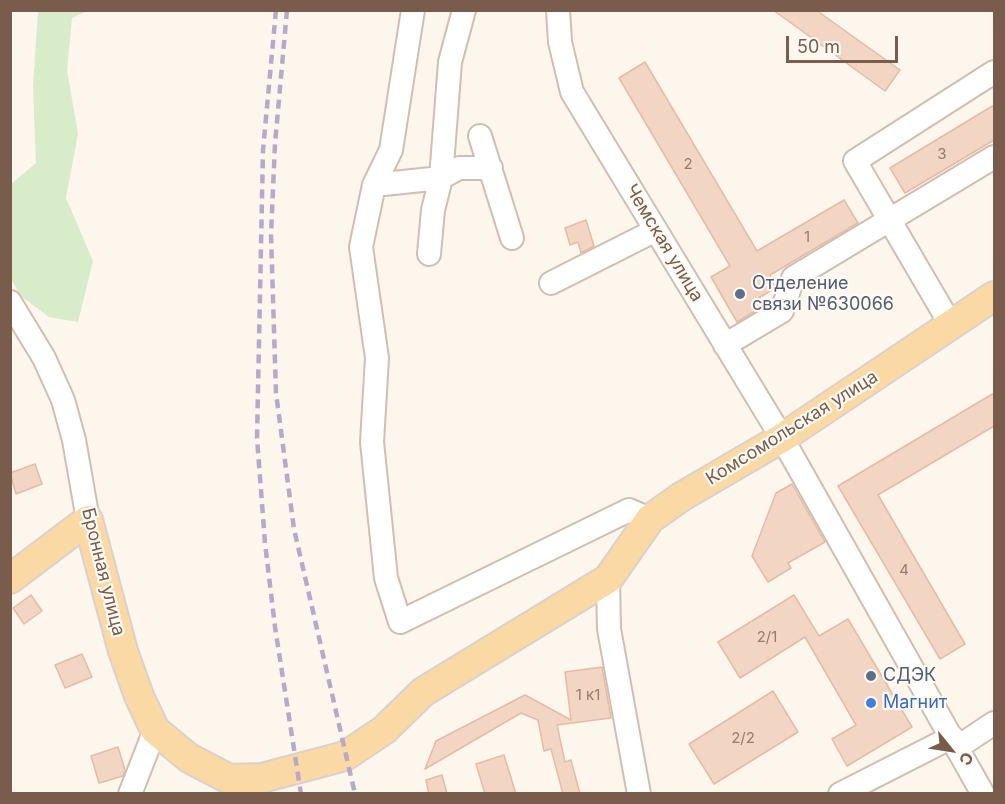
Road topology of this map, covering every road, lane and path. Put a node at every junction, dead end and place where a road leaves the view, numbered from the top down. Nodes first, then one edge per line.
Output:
1 (413, 10) edge
2 (464, 10) edge
3 (558, 10) edge
4 (994, 72) edge
5 (480, 136) dead end
6 (994, 157) edge
7 (491, 168) junction
8 (441, 178) junction
9 (374, 185) junction
10 (889, 221) junction
11 (656, 231) junction
12 (512, 238) dead end
13 (429, 254) dead end
14 (551, 283) dead end
15 (994, 296) edge
16 (10, 302) edge
17 (952, 327) junction
18 (725, 345) junction
19 (782, 438) junction
20 (650, 519) junction
21 (88, 520) junction
22 (10, 579) edge
23 (609, 579) junction
24 (994, 723) edge
25 (155, 730) junction
26 (955, 742) junction
27 (230, 786) edge
28 (130, 794) edge
29 (639, 794) edge
30 (840, 794) edge
31 (983, 794) edge

1 - 9 street
2 - 8 street
3 - 11 street, Чемская улица
4 - 10 street
5 - 7 street
6 - 10 street
7 - 8 street
7 - 12 street
8 - 9 street
8 - 13 street
9 - 20 street
10 - 17 street
10 - 18 street
11 - 14 street
11 - 18 street, Чемская улица
15 - 17 main road, Комсомольская улица
16 - 21 street, Бронная улица
17 - 19 main road, Комсомольская улица
18 - 19 street, Чемская улица
19 - 20 main road, Комсомольская улица
19 - 26 street, Чемская улица
20 - 23 main road, Комсомольская улица
21 - 22 main road
21 - 25 main road, Бронная улица
23 - 27 main road, Бронная улица
23 - 29 street
24 - 26 street
25 - 27 main road, Бронная улица
25 - 28 street
26 - 30 street
26 - 31 street, Чемская улица

